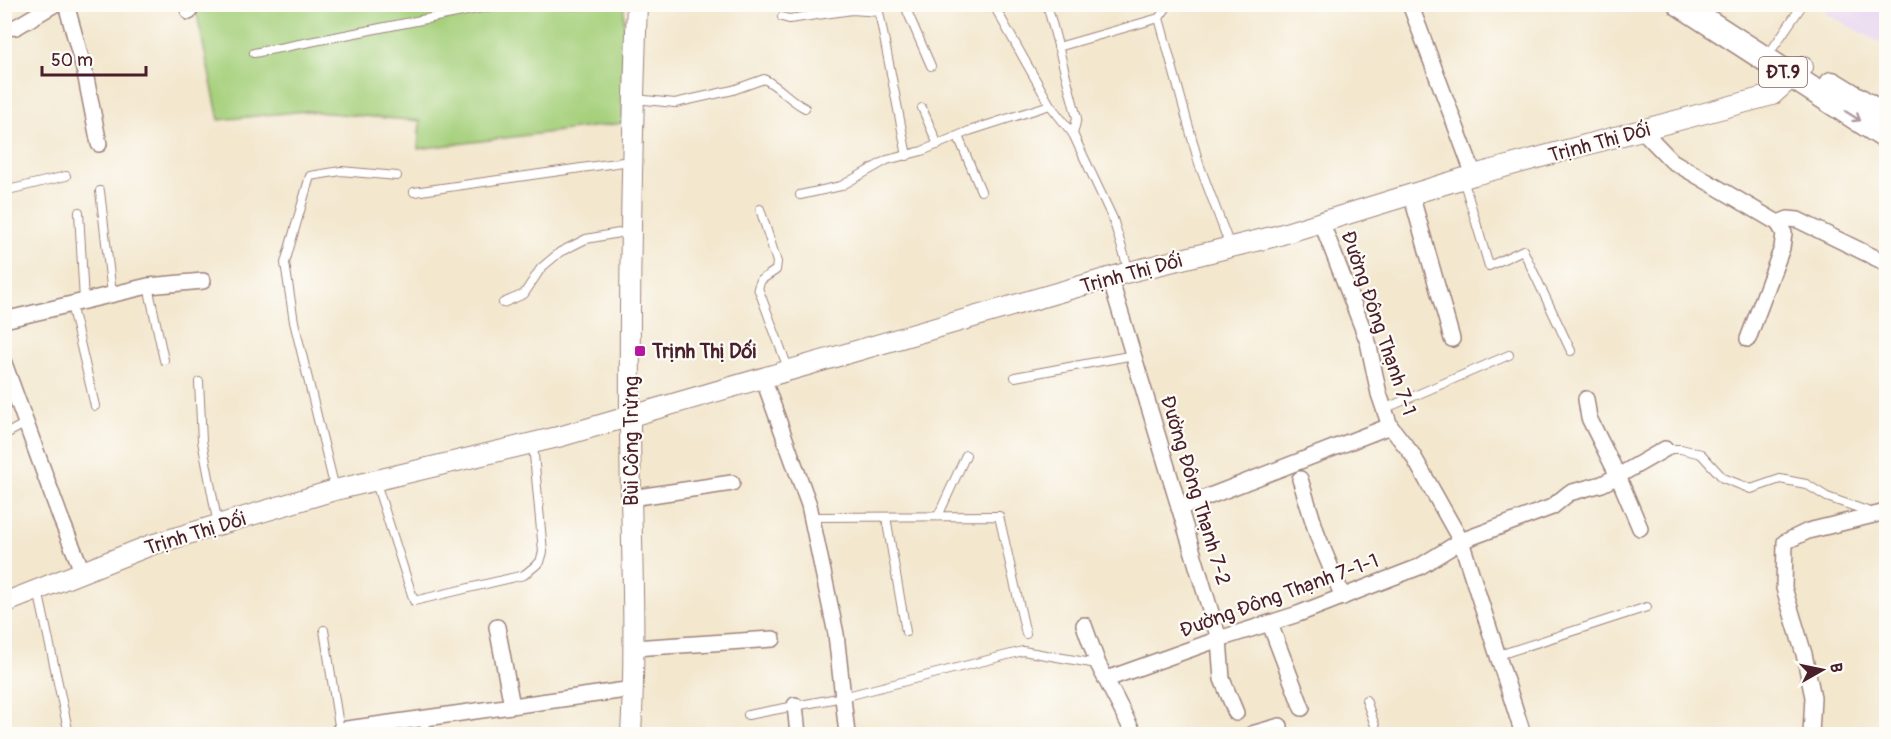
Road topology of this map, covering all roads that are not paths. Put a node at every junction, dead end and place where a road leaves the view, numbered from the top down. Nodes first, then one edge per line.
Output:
1 (56, 4) edge
2 (66, 4) edge
3 (502, 4) edge
4 (637, 4) edge
5 (904, 4) edge
6 (993, 4) edge
7 (1047, 4) edge
8 (1169, 4) edge
9 (1410, 4) edge
10 (1680, 4) edge
11 (1704, 4) edge
12 (1803, 4) edge
13 (782, 16) dead end
14 (1159, 18) junction
15 (4, 28) edge
16 (1058, 47) junction
17 (1773, 48) junction
18 (254, 53) dead end
19 (931, 66) dead end
20 (1798, 72) junction
21 (634, 99) junction
22 (1050, 105) junction
23 (805, 108) dead end
24 (922, 108) dead end
25 (1887, 117) edge
26 (1642, 130) junction
27 (1073, 134) junction
28 (958, 136) junction
29 (1887, 137) edge
30 (99, 144) dead end
31 (938, 145) junction
32 (907, 156) junction
33 (631, 161) junction
34 (66, 176) dead end
35 (397, 176) dead end
36 (1468, 177) junction
37 (981, 190) dead end
38 (4, 191) edge
39 (100, 191) dead end
40 (414, 192) dead end
41 (1412, 194) junction
42 (800, 195) dead end
43 (760, 209) dead end
44 (79, 212) dead end
45 (1321, 221) junction
46 (1778, 223) junction
47 (631, 230) junction
48 (1231, 247) junction
49 (1886, 263) edge
50 (1129, 273) junction
51 (1110, 278) junction
52 (203, 281) dead end
53 (148, 285) junction
54 (112, 294) junction
55 (77, 303) junction
56 (503, 303) dead end
57 (4, 320) edge
58 (1452, 339) dead end
59 (1748, 339) dead end
60 (1571, 351) dead end
61 (1134, 355) junction
62 (1509, 355) dead end
63 (164, 360) dead end
64 (4, 363) edge
65 (789, 370) junction
66 (1016, 376) dead end
67 (763, 378) junction
68 (199, 382) dead end
69 (1586, 399) dead end
70 (95, 406) dead end
71 (1384, 409) junction
72 (630, 417) junction
73 (26, 423) junction
74 (1390, 426) junction
75 (4, 435) edge
76 (533, 444) junction
77 (1665, 449) joint
78 (966, 455) dead end
79 (1618, 476) junction
80 (1300, 479) dead end
81 (375, 481) junction
82 (732, 483) dead end
83 (335, 490) junction
84 (631, 498) junction
85 (1179, 508) junction
86 (1882, 513) edge
87 (938, 516) junction
88 (812, 517) junction
89 (886, 517) junction
90 (218, 526) junction
91 (1640, 528) dead end
92 (1461, 541) junction
93 (83, 573) junction
94 (38, 589) junction
95 (1343, 597) junction
96 (4, 603) edge
97 (1647, 607) dead end
98 (1270, 624) junction
99 (1084, 625) dead end
100 (497, 627) dead end
101 (324, 630) dead end
102 (906, 632) dead end
103 (1026, 634) dead end
104 (773, 639) dead end
105 (1219, 639) junction
106 (633, 648) junction
107 (1499, 655) junction
108 (1098, 664) junction
109 (1107, 679) junction
110 (633, 689) junction
111 (843, 697) junction
112 (1366, 700) dead end
113 (795, 705) junction
114 (512, 706) junction
115 (1302, 708) dead end
116 (1236, 713) dead end
117 (748, 715) dead end
118 (423, 718) junction
119 (1280, 726) dead end
120 (340, 732) edge
121 (69, 735) edge
122 (426, 735) edge
123 (631, 735) edge
124 (798, 735) edge
125 (847, 735) edge
126 (1134, 735) edge
127 (1252, 735) edge
128 (1378, 735) edge
129 (1523, 735) edge
130 (1811, 735) edge

1 - 15 street
2 - 30 street
3 - 18 lane
4 - 21 street, Bùi Công Trừng
5 - 19 lane
6 - 22 lane
7 - 16 lane
8 - 14 lane
9 - 36 street
10 - 20 main road, ĐT.9
11 - 17 main road, ĐT.9
12 - 17 lane
13 - 32 lane
14 - 16 lane
14 - 48 lane
16 - 27 lane
17 - 20 main road, ĐT.9
20 - 25 main road, ĐT.9
20 - 26 street, Trịnh Thị Dối
20 -> 29 main road, ĐT.9
21 - 23 lane
21 - 33 street, Bùi Công Trừng
22 - 27 lane
22 - 28 lane
24 - 31 lane
26 - 36 street, Trịnh Thị Dối
26 - 46 street
27 - 50 lane
28 - 31 lane
28 - 37 lane
31 - 32 lane
32 - 42 lane
33 - 40 lane
33 - 47 street, Bùi Công Trừng
34 - 38 lane
35 - 83 lane
36 - 41 street, Trịnh Thị Dối
36 - 60 lane
39 - 54 lane
41 - 45 street, Trịnh Thị Dối
41 - 58 street
43 - 65 lane
44 - 55 lane
45 - 48 street, Trịnh Thị Dối
45 - 71 street, Đường Đông Thạnh 7-1
46 - 49 street
46 - 59 street
47 - 56 lane
47 - 72 street, Bùi Công Trừng
48 - 50 street, Trịnh Thị Dối
50 - 51 street, Trịnh Thị Dối
51 - 61 street, Đường Đông Thạnh 7-2
51 - 65 street, Trịnh Thị Dối
52 - 53 street
53 - 54 street
53 - 63 lane
54 - 55 street
55 - 57 street
55 - 70 lane
61 - 66 lane
61 - 85 street, Đường Đông Thạnh 7-2
62 - 71 lane
64 - 73 street
65 - 67 street, Trịnh Thị Dối
67 - 72 street, Trịnh Thị Dối
67 - 88 street
68 - 90 lane
69 - 79 street
71 - 74 street, Đường Đông Thạnh 7-1
72 - 76 street, Trịnh Thị Dối
72 - 84 street, Bùi Công Trừng
73 - 75 lane
73 - 93 street
74 - 85 street
74 - 92 street, Đường Đông Thạnh 7-1
76 - 81 street, Trịnh Thị Dối
76 - 81 lane
77 - 79 street, Đường Đông Thạnh 7-1-1
77 - 86 lane
78 - 87 lane
79 - 91 street
79 - 92 street, Đường Đông Thạnh 7-1-1
80 - 95 street
81 - 83 street, Trịnh Thị Dối
82 - 84 street
83 - 90 street, Trịnh Thị Dối
84 - 106 street, Bùi Công Trừng
85 - 105 street, Đường Đông Thạnh 7-2
86 - 130 street
87 - 89 lane
87 - 103 lane
88 - 89 lane
88 - 111 street
89 - 102 lane
90 - 93 street, Trịnh Thị Dối
92 - 95 street, Đường Đông Thạnh 7-1-1
92 - 107 street, Đường Đông Thạnh 7-1
93 - 94 street, Trịnh Thị Dối
94 - 96 street, Trịnh Thị Dối
94 - 121 lane
95 - 98 street, Đường Đông Thạnh 7-1-1
97 - 107 lane
98 - 105 street, Đường Đông Thạnh 7-1-1
98 - 115 street
99 - 108 street
100 - 114 street
101 - 120 lane
104 - 106 street
105 - 109 street, Đường Đông Thạnh 7-1-1
105 - 116 street, Đường Đông Thạnh 7-2
106 - 110 street, Bùi Công Trừng
107 - 129 street, Đường Đông Thạnh 7-1
108 - 109 street
108 - 111 lane
109 - 126 street
110 - 114 street
110 - 123 street, Bùi Công Trừng
111 - 113 lane
111 - 125 street
112 - 128 lane
113 - 117 lane
113 - 124 street
114 - 118 street
118 - 120 street
118 - 122 lane
119 - 127 street

